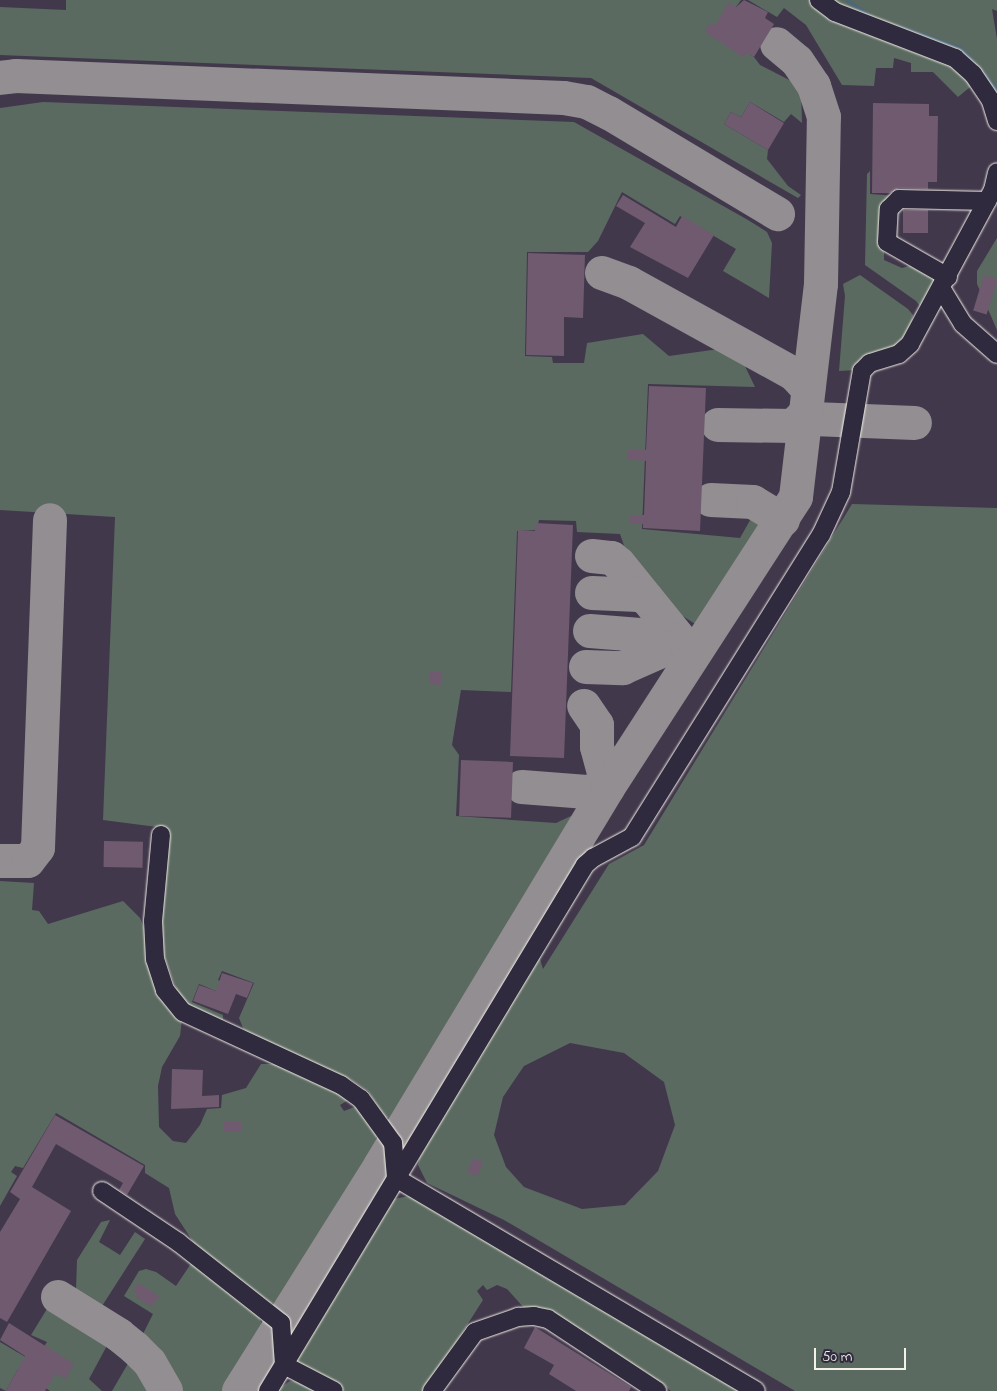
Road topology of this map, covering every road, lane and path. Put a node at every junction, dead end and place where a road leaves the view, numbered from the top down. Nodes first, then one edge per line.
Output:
1 (819, 0) edge
2 (997, 121) edge
3 (997, 172) edge
4 (987, 201) junction
5 (945, 282) junction
6 (997, 354) edge
7 (161, 835) dead end
8 (396, 1178) junction
9 (102, 1191) dead end
10 (284, 1365) junction
11 (268, 1391) edge
12 (334, 1391) edge
13 (432, 1391) edge
14 (657, 1391) edge
15 (756, 1391) edge

1 - 2 lane
3 - 4 lane
4 - 5 lane
4 - 5 lane
5 - 6 lane
5 - 8 lane
7 - 8 lane
8 - 10 lane
8 - 15 lane
9 - 10 lane
10 - 11 lane
10 - 12 lane
13 - 14 lane

